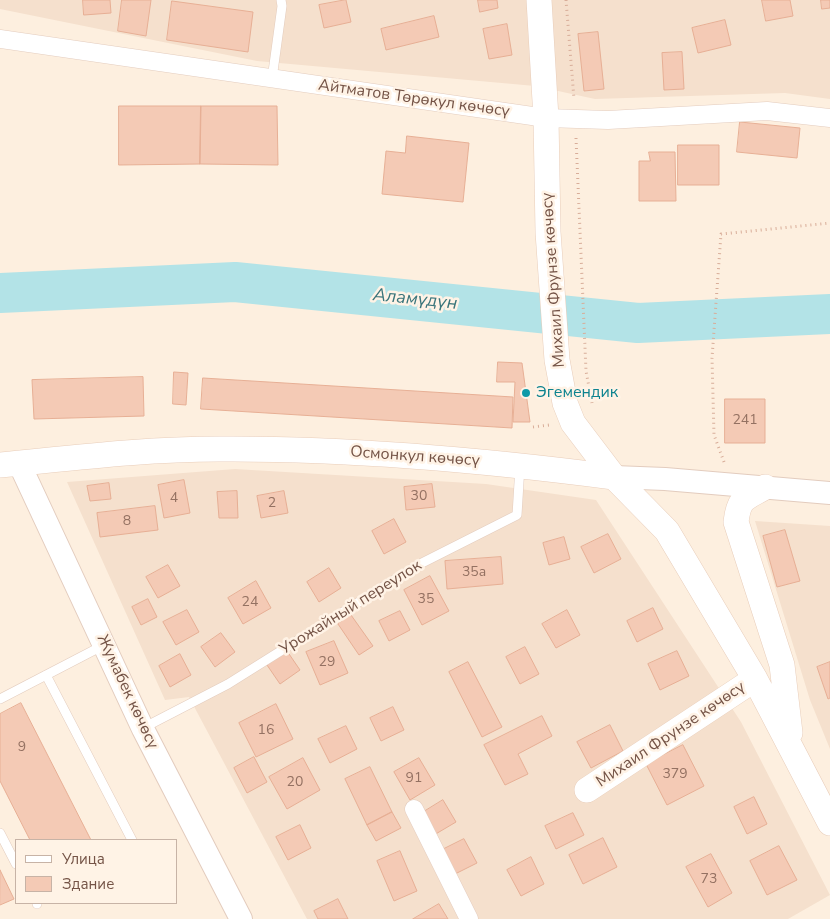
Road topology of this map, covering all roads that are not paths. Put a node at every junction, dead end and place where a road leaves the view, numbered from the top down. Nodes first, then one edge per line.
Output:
1 (281, 0) edge
2 (539, 0) edge
3 (0, 39) edge
4 (272, 79) junction
5 (546, 118) junction
6 (830, 118) edge
7 (9, 464) edge
8 (520, 465) junction
9 (614, 476) junction
10 (765, 486) junction
11 (830, 493) edge
12 (104, 645) junction
13 (46, 675) junction
14 (756, 679) junction
15 (0, 699) edge
16 (143, 729) junction
17 (792, 748) junction
18 (587, 790) dead end
19 (414, 809) dead end
20 (830, 823) edge
21 (0, 833) edge
22 (131, 839) edge
23 (15, 862) edge
24 (241, 919) edge
25 (469, 919) edge

1 - 4 lane
2 - 5 main road, Михаил Фрунзе көчөсү
3 - 4 street, Айтматов Төрөкул көчөсү
4 - 5 street, Айтматов Төрөкул көчөсү
5 - 6 street, Айтматов Төрөкул көчөсү
5 - 9 main road, Михаил Фрунзе көчөсү
7 - 8 main road, Осмонкул көчөсү
7 - 12 street, Жумабек көчөсү
8 - 9 main road, Осмонкул көчөсү
8 - 16 lane, Урожайный переулок
9 - 10 street, Осмонкул көчөсү
9 - 14 main road, Михаил Фрунзе көчөсү
10 - 11 street, Осмонкул көчөсү
10 - 17 main road, Михаил Фрунзе көчөсү
12 - 13 lane
12 - 16 street, Жумабек көчөсү
13 - 15 lane
13 - 22 lane
14 - 17 main road, Михаил Фрунзе көчөсү
14 - 18 main road, Михаил Фрунзе көчөсү
16 - 24 street, Жумабек көчөсү
17 - 20 main road, Михаил Фрунзе көчөсү
19 - 25 street
21 - 23 lane

